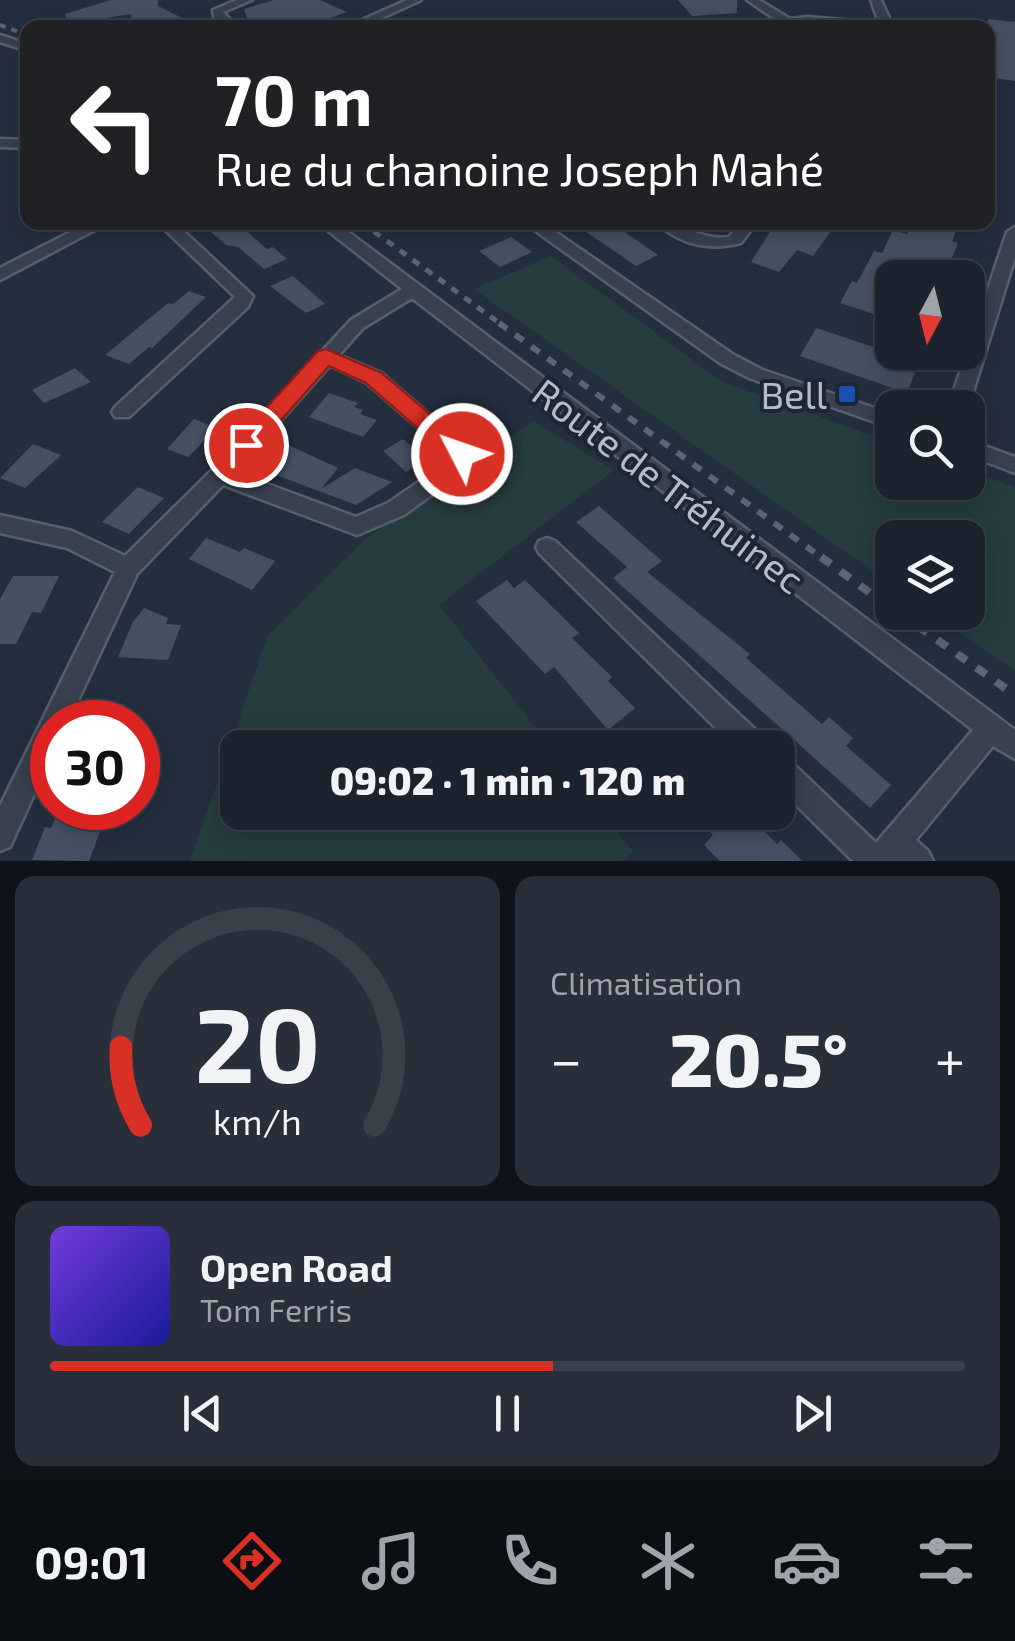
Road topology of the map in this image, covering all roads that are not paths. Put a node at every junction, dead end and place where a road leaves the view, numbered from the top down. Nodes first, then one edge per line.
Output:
1 (247, 0) edge
2 (378, 0) edge
3 (416, 0) edge
4 (752, 0) edge
5 (396, 6) junction
6 (223, 20) edge
7 (366, 20) edge
8 (783, 20) edge
9 (88, 230) edge
10 (173, 230) edge
11 (334, 230) edge
12 (542, 230) edge
13 (676, 230) edge
14 (743, 230) edge
15 (1015, 232) edge
16 (0, 276) edge
17 (411, 291) junction
18 (326, 356) junction
19 (964, 390) edge
20 (122, 412) dead end
21 (875, 415) edge
22 (985, 454) edge
23 (1015, 465) edge
24 (220, 475) junction
25 (0, 524) edge
26 (547, 547) dead end
27 (128, 568) junction
28 (66, 700) edge
29 (991, 728) junction
30 (736, 730) edge
31 (1015, 746) edge
32 (30, 775) edge
33 (795, 782) edge
34 (0, 838) edge
35 (892, 856) edge

1 - 6 street
2 - 5 street
3 - 5 street
4 - 8 street
5 - 7 street
9 - 16 street
10 - 20 street
11 - 17 street, Route de Tréhuinec
12 - 21 street
13 - 14 street
15 - 19 street
17 - 18 street
17 - 29 street, Route de Tréhuinec
18 - 24 street
18 - 24 street
22 - 23 street
24 - 27 street
25 - 27 street
26 - 30 street
27 - 28 street
29 - 31 street, Route de Tréhuinec
29 - 35 street
32 - 34 street
33 - 35 street

